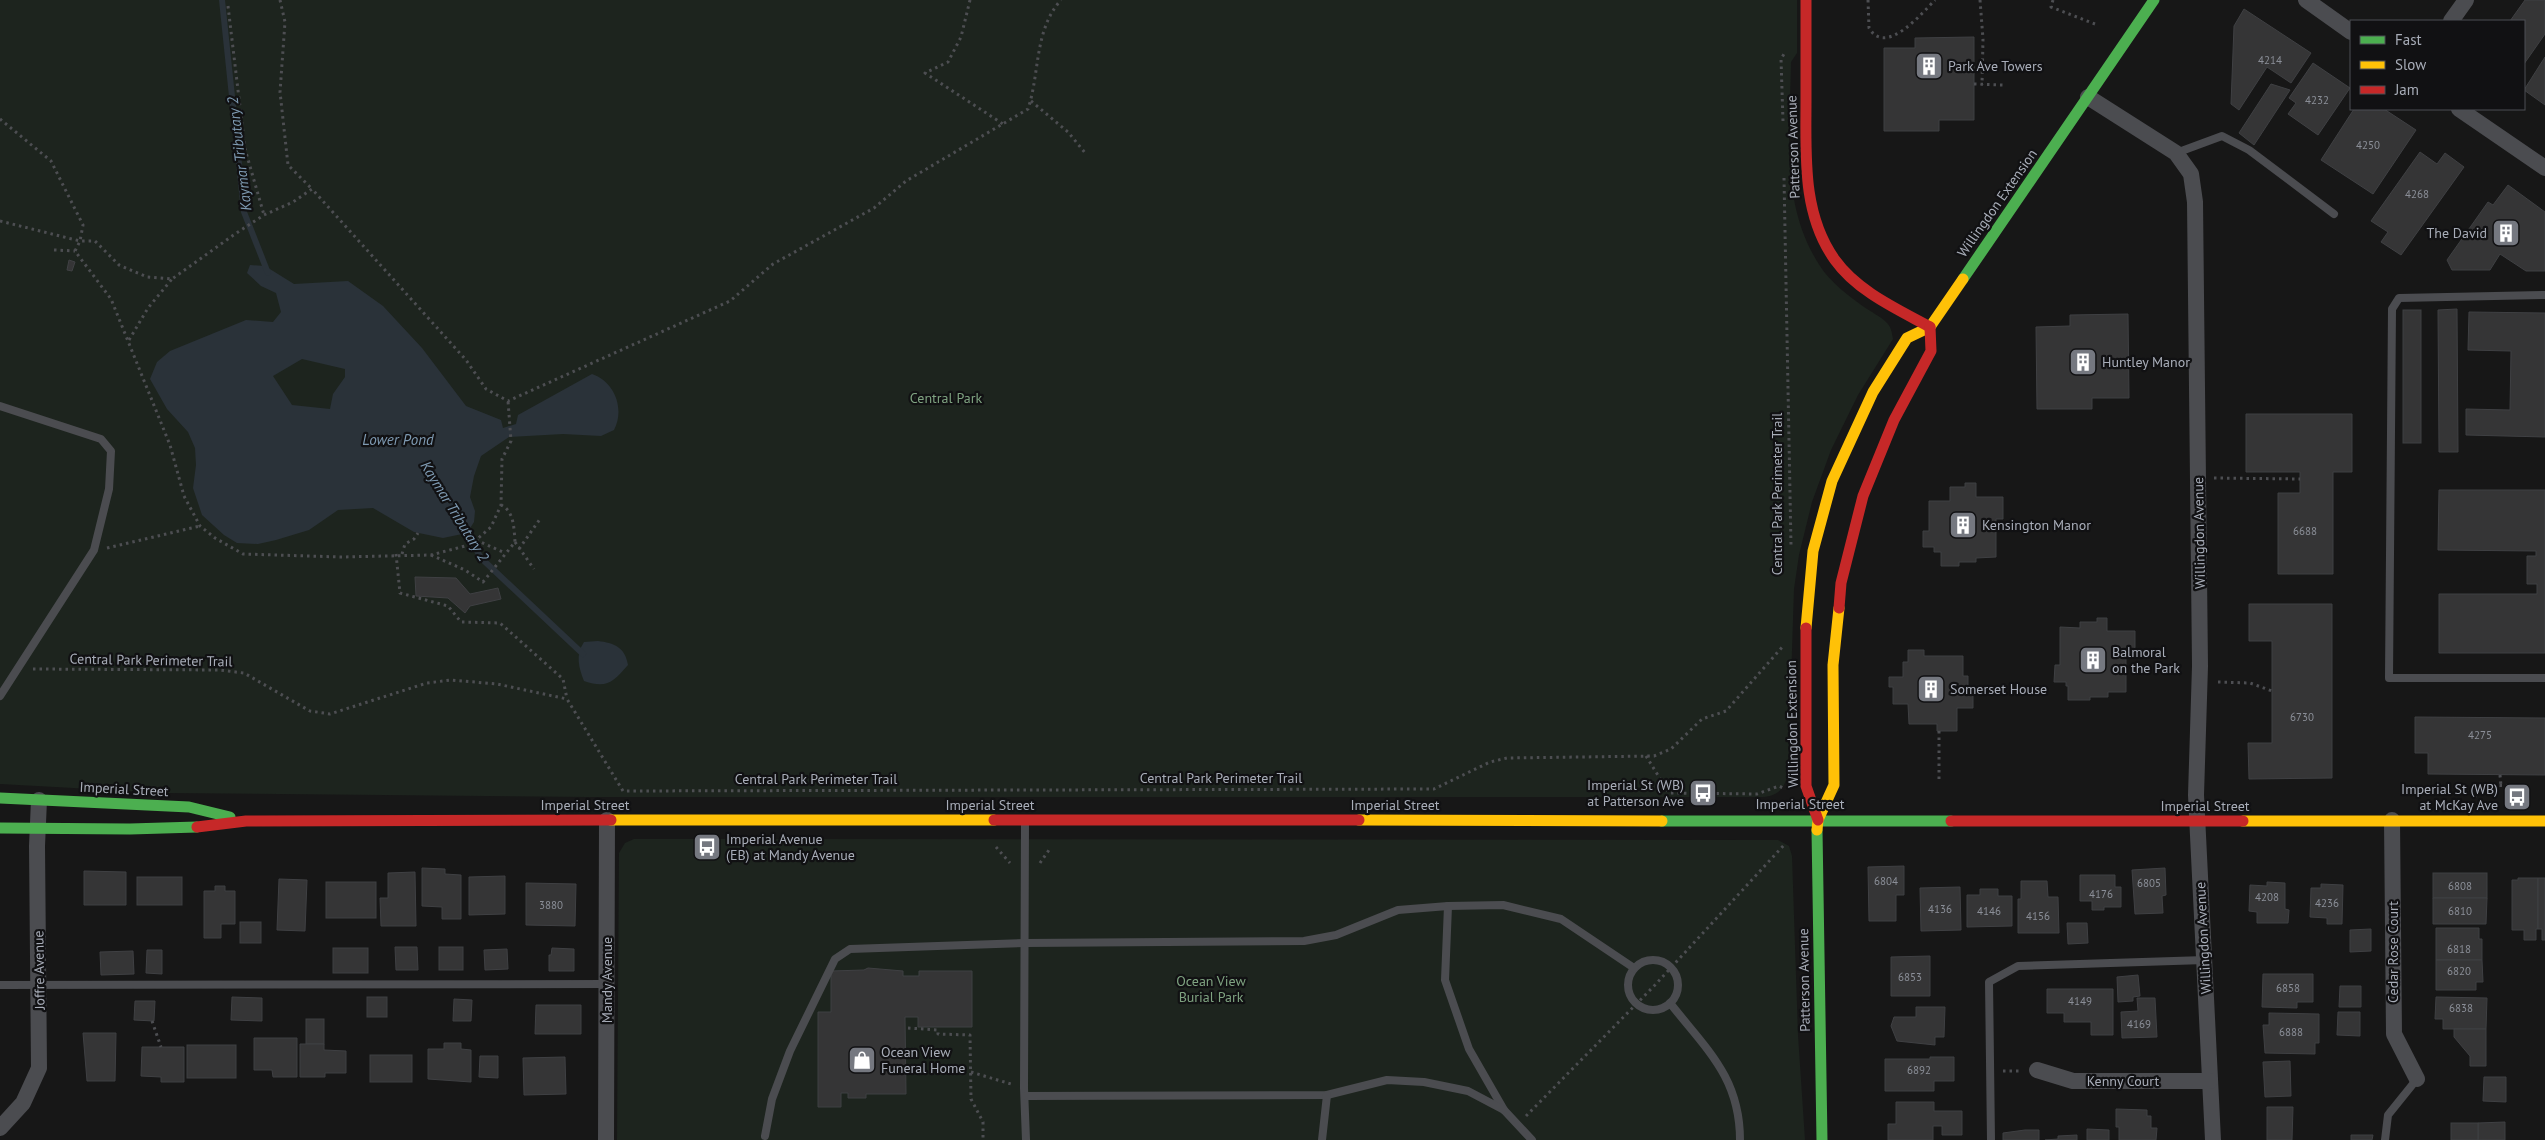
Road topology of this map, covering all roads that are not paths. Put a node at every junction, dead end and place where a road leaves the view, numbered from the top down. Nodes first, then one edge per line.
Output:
1 (1806, 0) edge
2 (2154, 0) edge
3 (2306, 0) edge
4 (2466, 0) edge
5 (2452, 20) edge
6 (2350, 31) edge
7 (2088, 97) junction
8 (2460, 110) edge
9 (2176, 153) junction
10 (2545, 168) edge
11 (2334, 214) dead end
12 (2545, 296) edge
13 (1930, 326) junction
14 (0, 406) edge
15 (2545, 678) edge
16 (0, 696) edge
17 (0, 798) edge
18 (39, 800) junction
19 (246, 820) junction
20 (607, 820) junction
21 (1024, 820) junction
22 (1818, 820) junction
23 (2392, 820) junction
24 (2198, 821) junction
25 (2545, 821) edge
26 (0, 828) edge
27 (38, 828) junction
28 (1448, 906) junction
29 (1025, 943) junction
30 (2205, 960) junction
31 (1634, 968) junction
32 (607, 984) junction
33 (0, 985) edge
34 (39, 985) junction
35 (1670, 1003) junction
36 (2037, 1070) road end
37 (2416, 1079) joint
38 (2210, 1080) junction
39 (1025, 1092) junction
40 (1327, 1095) junction
41 (1504, 1110) junction
42 (0, 1128) edge
43 (765, 1136) dead end
44 (606, 1140) edge
45 (1026, 1140) edge
46 (1322, 1140) edge
47 (1532, 1140) edge
48 (1740, 1140) edge
49 (1822, 1140) edge
50 (1991, 1140) edge
51 (2213, 1140) edge
52 (2385, 1140) edge

1 - 13 main road, Patterson Avenue
2 - 7 main road
3 - 6 street
4 - 5 street
7 - 9 street, Willingdon Avenue
7 - 13 main road, Willingdon Extension
8 - 10 street
9 - 11 lane
9 - 24 street, Willingdon Avenue
12 - 15 lane
13 - 22 main road
13 - 22 main road, Willingdon Extension
14 - 16 lane
17 - 18 main road, Imperial Street
18 - 19 main road, Imperial Street
18 - 27 street, Joffre Avenue
19 - 20 main road, Imperial Street
19 - 27 main road, Imperial Street
20 - 21 main road, Imperial Street
20 - 32 street, Mandy Avenue
21 - 22 main road, Imperial Street
21 - 29 lane
22 - 24 main road, Imperial Street
22 - 49 main road, Patterson Avenue
23 - 24 main road, Imperial Street
23 - 25 main road, Imperial Street
23 - 37 street, Cedar Rose Court
24 - 30 street, Willingdon Avenue
26 - 27 main road, Imperial Street
27 - 34 street, Joffre Avenue
28 - 29 lane
28 - 31 lane
28 - 41 lane
29 - 39 lane
29 - 43 lane
30 - 38 street, Willingdon Avenue
30 - 50 lane
31 - 35 lane
31 - 35 lane
32 - 34 lane
32 - 44 street, Mandy Avenue
33 - 34 lane
34 - 42 street, Joffre Avenue
35 - 48 lane
36 - 38 street, Kenny Court
37 - 52 lane
38 - 51 street, Willingdon Avenue
39 - 40 lane
39 - 45 lane
40 - 41 lane
40 - 46 lane
41 - 47 lane

